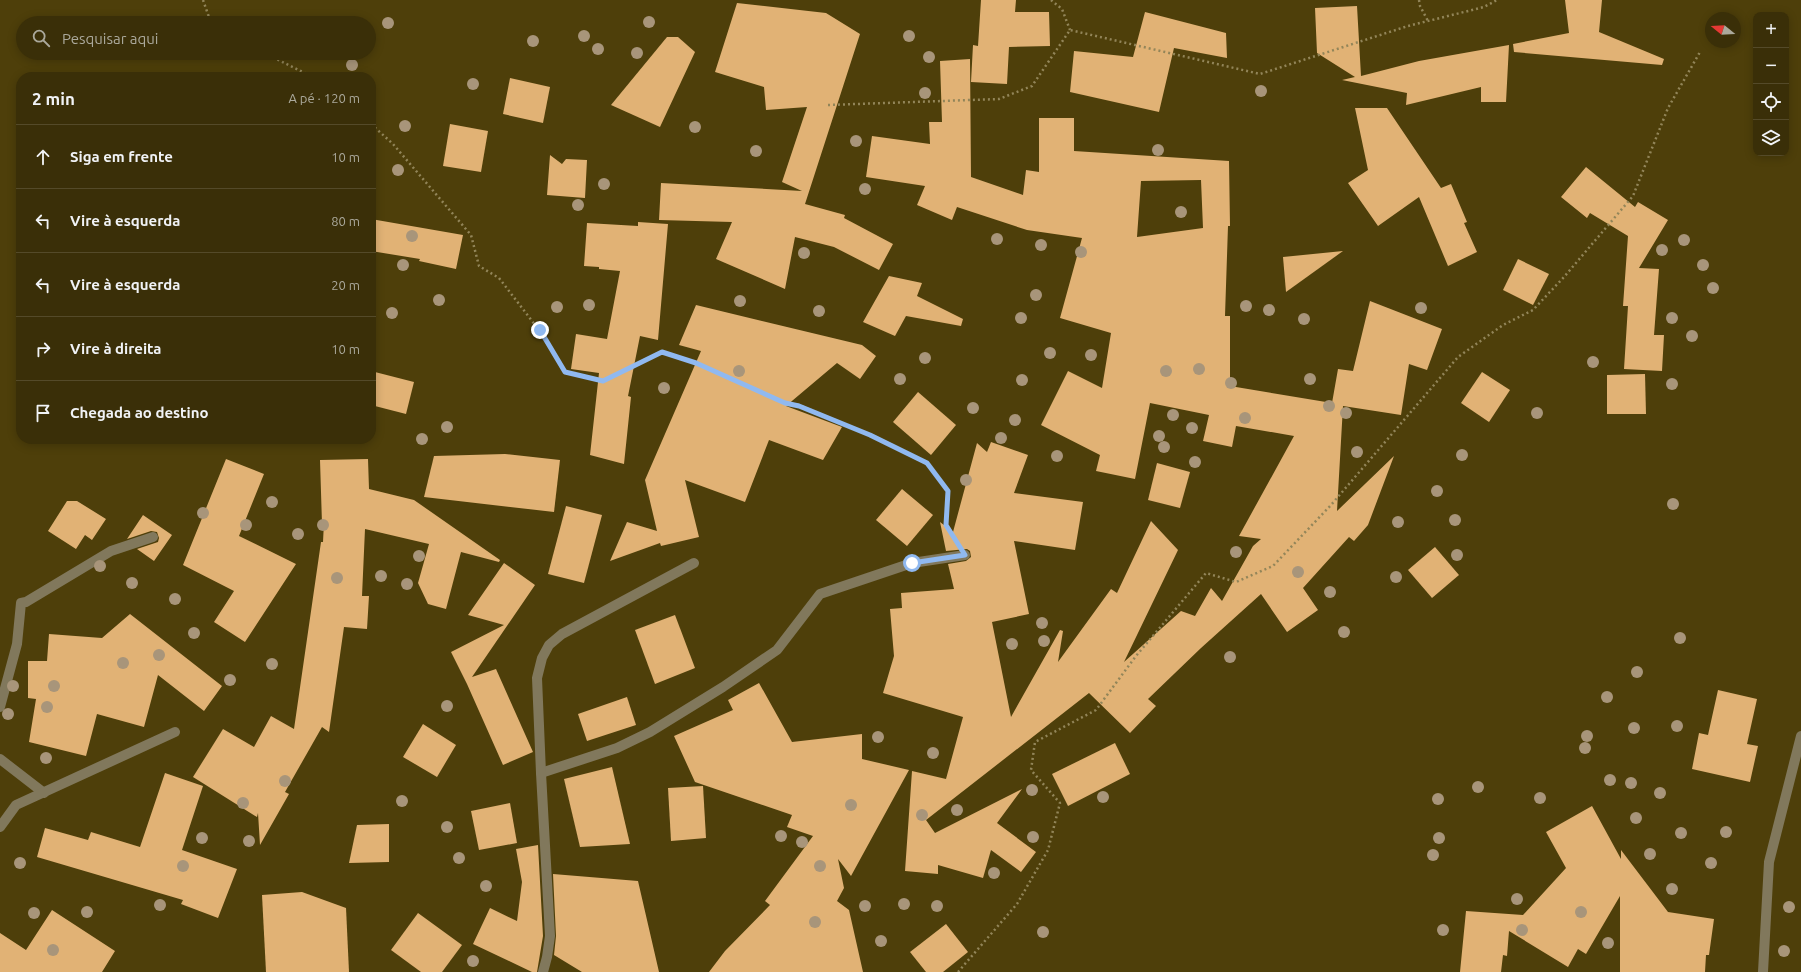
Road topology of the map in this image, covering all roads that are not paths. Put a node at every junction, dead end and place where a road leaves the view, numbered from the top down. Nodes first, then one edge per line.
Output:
1 (153, 537) dead end
2 (965, 555) road end
3 (694, 563) dead end
4 (0, 706) edge
5 (175, 732) dead end
6 (1801, 736) edge
7 (0, 758) edge
8 (541, 773) junction
9 (44, 792) junction
10 (0, 827) edge
11 (543, 972) edge
12 (1762, 972) edge

1 - 4 street
2 - 8 street
3 - 8 street
5 - 9 street
6 - 12 street
7 - 9 street
8 - 11 street
9 - 10 street

